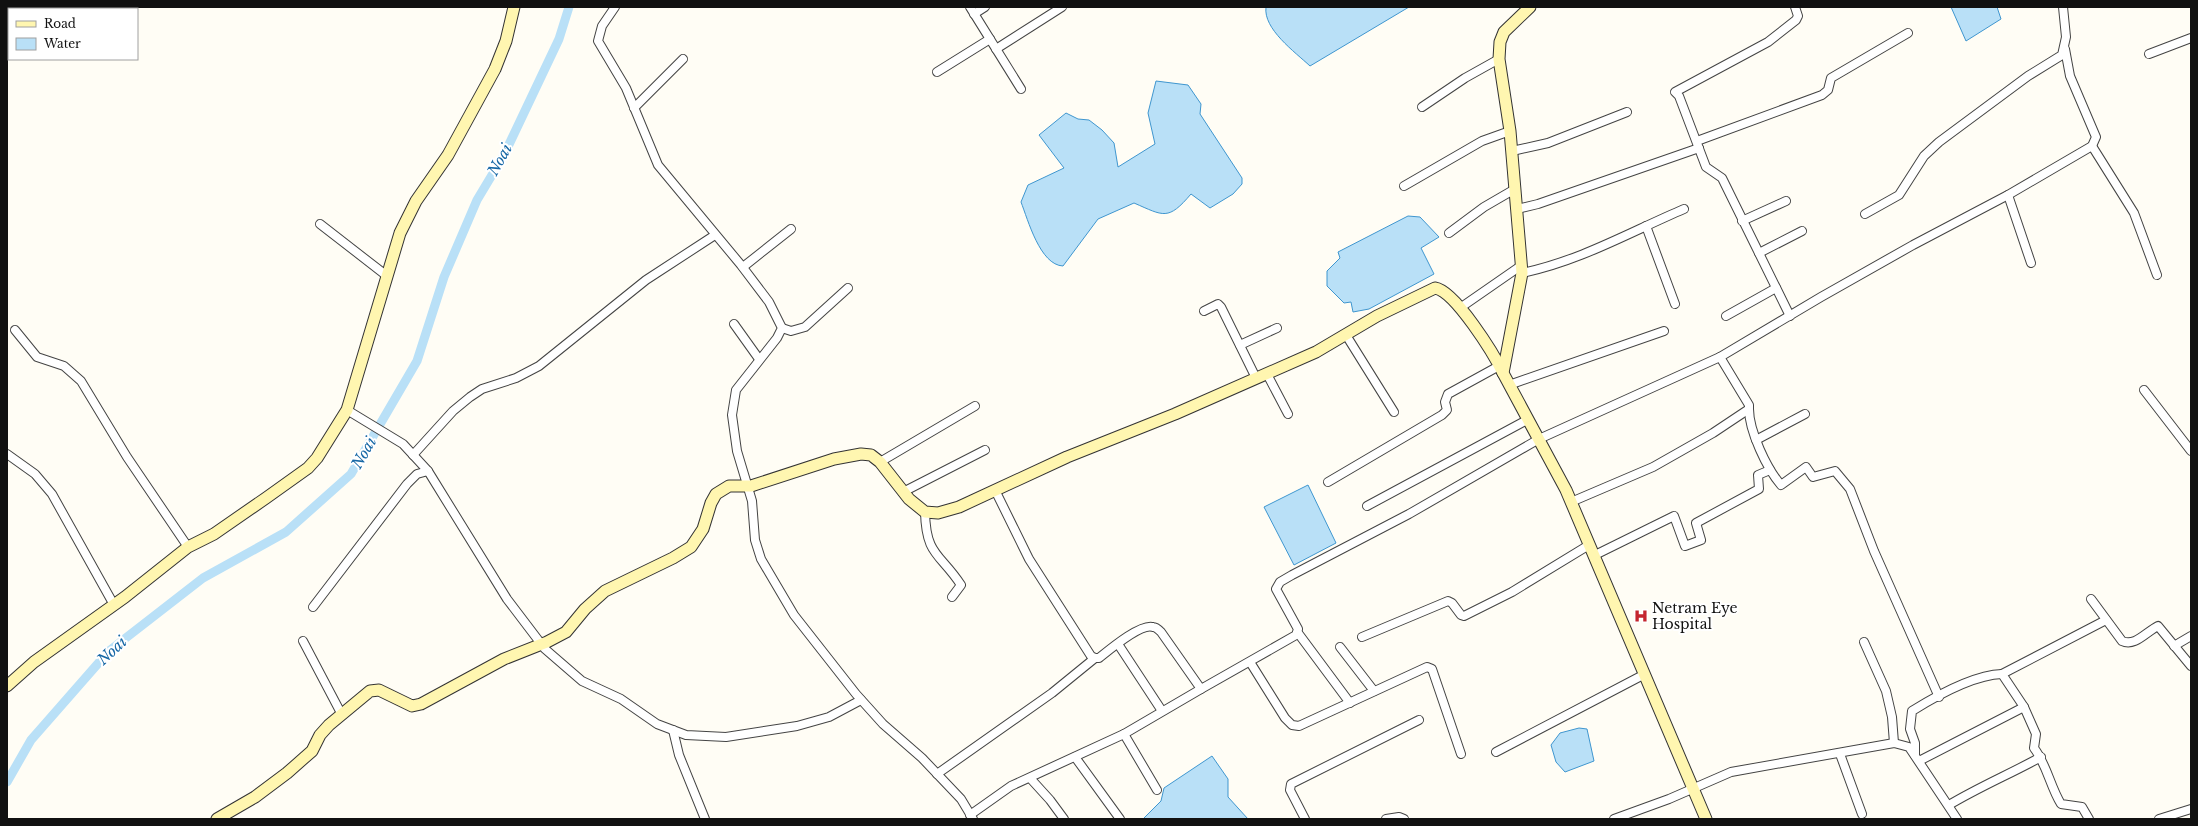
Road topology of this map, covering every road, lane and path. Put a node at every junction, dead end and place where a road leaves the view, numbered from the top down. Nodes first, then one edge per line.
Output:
1 (514, 7) edge
2 (615, 7) edge
3 (985, 7) edge
4 (1062, 7) edge
5 (1530, 7) edge
6 (1795, 7) edge
7 (2063, 7) edge
8 (972, 10) edge
9 (1908, 33) dead end
10 (990, 38) junction
11 (2191, 38) edge
12 (996, 49) junction
13 (2065, 49) junction
14 (2149, 54) dead end
15 (1499, 59) junction
16 (683, 60) dead end
17 (937, 72) dead end
18 (1021, 89) dead end
19 (1422, 107) dead end
20 (634, 108) junction
21 (1627, 112) dead end
22 (1510, 132) junction
23 (1698, 145) junction
24 (2092, 146) junction
25 (1512, 151) junction
26 (1404, 186) dead end
27 (1515, 189) junction
28 (2008, 196) junction
29 (1786, 201) dead end
30 (1517, 209) junction
31 (1684, 209) dead end
32 (1865, 214) dead end
33 (1742, 221) junction
34 (320, 224) dead end
35 (1646, 226) junction
36 (792, 229) dead end
37 (1802, 231) dead end
38 (1449, 233) dead end
39 (715, 235) junction
40 (1758, 253) junction
41 (2031, 263) dead end
42 (743, 267) junction
43 (1522, 269) junction
44 (2157, 275) dead end
45 (387, 276) junction
46 (848, 288) dead end
47 (1776, 288) junction
48 (1675, 304) dead end
49 (1460, 308) junction
50 (1204, 311) dead end
51 (1726, 316) dead end
52 (1790, 316) junction
53 (734, 324) dead end
54 (782, 328) junction
55 (1277, 328) dead end
56 (15, 330) dead end
57 (1664, 331) dead end
58 (1346, 334) junction
59 (1240, 345) junction
60 (1720, 357) junction
61 (759, 359) junction
62 (1501, 370) junction
63 (1267, 374) junction
64 (1256, 378) junction
65 (1509, 385) junction
66 (2144, 390) dead end
67 (975, 406) dead end
68 (1748, 409) junction
69 (347, 410) junction
70 (1394, 412) dead end
71 (1288, 414) dead end
72 (1805, 414) dead end
73 (1527, 420) junction
74 (1539, 439) junction
75 (1756, 440) junction
76 (985, 450) dead end
77 (2191, 451) edge
78 (7, 454) edge
79 (413, 455) junction
80 (880, 462) junction
81 (1770, 470) junction
82 (428, 471) junction
83 (1328, 482) dead end
84 (746, 485) junction
85 (995, 490) junction
86 (903, 492) junction
87 (1571, 502) junction
88 (1366, 506) dead end
89 (925, 512) junction
90 (1589, 545) junction
91 (188, 547) junction
92 (1594, 556) junction
93 (952, 597) dead end
94 (2091, 599) dead end
95 (114, 605) junction
96 (313, 607) dead end
97 (2106, 620) junction
98 (1298, 633) junction
99 (2191, 636) edge
100 (1362, 637) dead end
101 (303, 641) dead end
102 (1864, 642) dead end
103 (541, 644) junction
104 (1118, 644) junction
105 (2174, 646) junction
106 (1340, 647) dead end
107 (1094, 658) junction
108 (1250, 662) junction
109 (2191, 666) edge
110 (1645, 674) junction
111 (2002, 674) junction
112 (7, 686) edge
113 (1200, 689) junction
114 (1374, 691) junction
115 (1939, 697) junction
116 (861, 700) junction
117 (1350, 703) junction
118 (2024, 707) junction
119 (1162, 711) junction
120 (342, 715) junction
121 (1419, 720) dead end
122 (673, 730) junction
123 (1124, 734) junction
124 (1894, 743) junction
125 (1496, 752) dead end
126 (1461, 754) dead end
127 (1840, 754) junction
128 (1075, 757) junction
129 (2041, 757) junction
130 (1917, 758) junction
131 (937, 774) junction
132 (1030, 778) junction
133 (1693, 787) junction
134 (1157, 790) dead end
135 (1949, 805) junction
136 (2191, 809) edge
137 (1862, 814) dead end
138 (972, 817) edge
139 (217, 819) edge
140 (705, 819) edge
141 (1064, 819) edge
142 (1120, 819) edge
143 (1305, 819) edge
144 (1386, 819) edge
145 (1404, 819) edge
146 (1614, 819) edge
147 (1706, 819) edge
148 (1957, 819) edge
149 (2089, 819) edge
150 (2159, 819) edge

1 - 45 street
2 - 20 street
3 - 8 street
4 - 12 street
5 - 15 street
6 - 23 street
7 - 13 street
8 - 10 street
9 - 23 street
10 - 12 street
10 - 17 street
11 - 14 street
12 - 18 street
13 - 24 street
13 - 32 street
15 - 19 street
15 - 22 street
16 - 20 street
20 - 39 street
21 - 25 street
22 - 25 street
22 - 26 street
23 - 30 street
23 - 33 street
24 - 28 street
24 - 44 street
25 - 27 street
27 - 30 street
27 - 38 street
28 - 41 street
28 - 52 street
29 - 33 street
30 - 43 street
31 - 35 street
33 - 40 street
34 - 45 street
35 - 43 street
35 - 48 street
36 - 42 street
37 - 40 street
39 - 42 street
39 - 79 street
40 - 47 street
42 - 54 street
43 - 49 street
43 - 62 street
45 - 69 street
46 - 54 street
47 - 51 street
47 - 52 street
49 - 58 street
49 - 62 street
50 - 59 street
52 - 60 street
53 - 61 street
54 - 61 street
55 - 59 street
56 - 91 street
57 - 65 street
58 - 63 street
58 - 70 street
59 - 64 street
60 - 68 street
60 - 74 street
61 - 84 street
62 - 65 street
62 - 83 street
63 - 64 street
63 - 71 street
64 - 85 street
65 - 73 street
66 - 77 street
67 - 80 street
68 - 75 street
68 - 87 street
69 - 79 street
69 - 91 street
72 - 75 street
73 - 74 street
73 - 88 street
74 - 87 street
74 - 98 street
75 - 81 street
76 - 86 street
78 - 95 street
79 - 82 street
80 - 84 street
80 - 86 street
81 - 92 street
81 - 115 street
82 - 96 street
82 - 103 street
84 - 103 street
84 - 116 street
85 - 89 street
85 - 107 street
86 - 89 street
87 - 90 street
89 - 93 street
90 - 92 street
90 - 100 street
91 - 95 street
92 - 110 street
94 - 97 street
95 - 112 street
97 - 105 street
97 - 111 street
98 - 108 street
98 - 117 street
99 - 105 street
101 - 120 street
102 - 124 street
103 - 120 street
103 - 122 street
104 - 107 street
104 - 113 street
104 - 119 street
105 - 109 street
106 - 114 street
107 - 131 street
108 - 113 street
108 - 117 street
110 - 125 street
110 - 133 street
111 - 115 street
111 - 118 street
113 - 119 street
114 - 117 street
114 - 126 street
115 - 130 street
116 - 122 street
116 - 131 street
118 - 129 street
118 - 130 street
119 - 123 street
120 - 139 street
121 - 143 street
122 - 140 street
123 - 128 street
123 - 134 street
124 - 127 street
124 - 130 street
127 - 133 street
127 - 137 street
128 - 132 street
128 - 142 street
129 - 135 street
129 - 149 street
130 - 135 street
131 - 138 street
132 - 138 street
132 - 141 street
133 - 146 street
133 - 147 street
135 - 148 street
136 - 150 street
144 - 145 street

